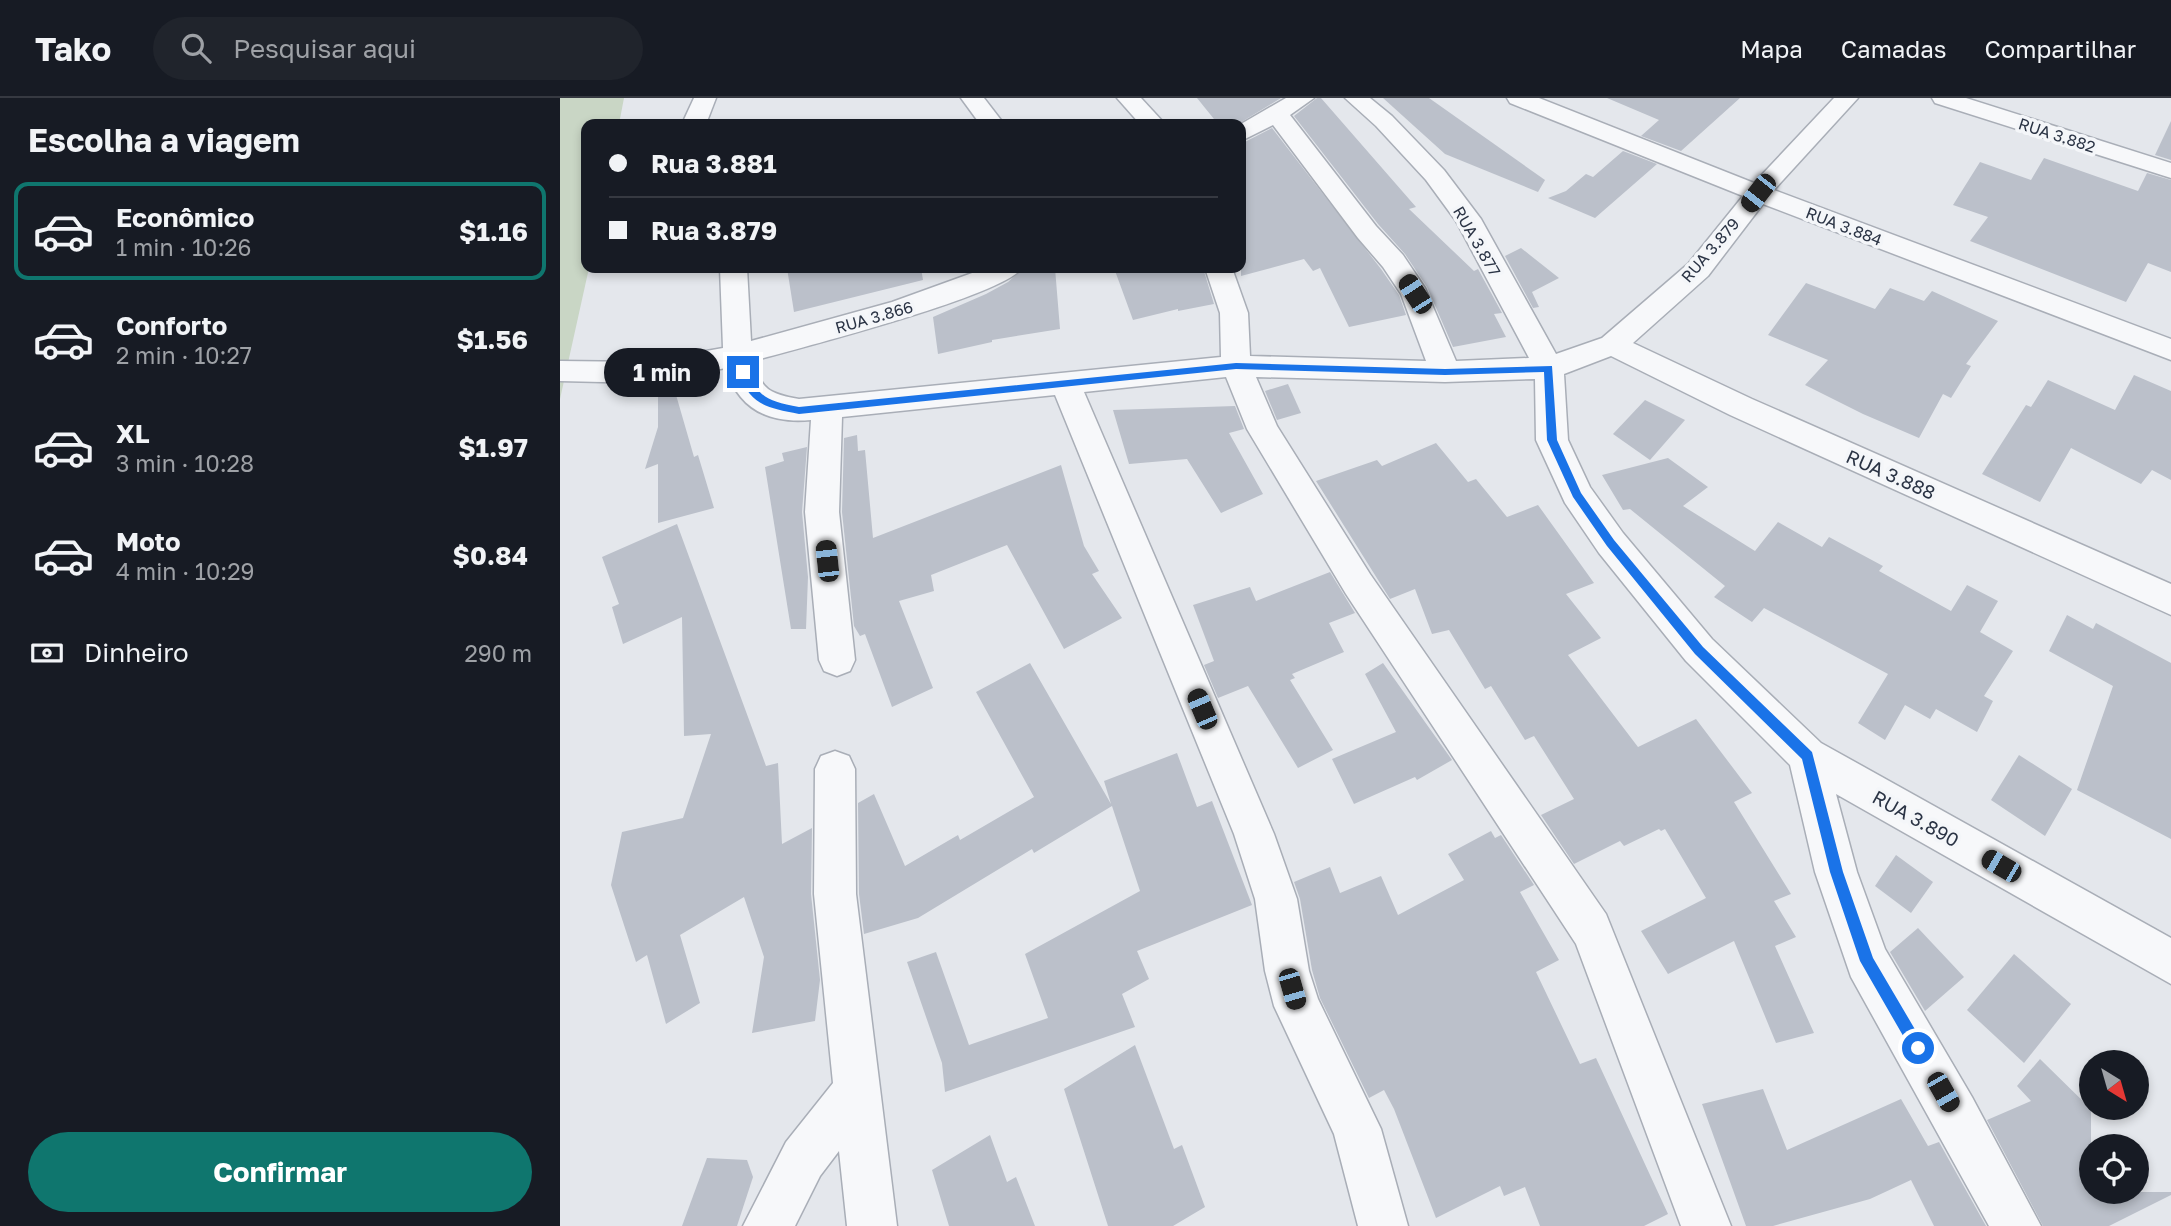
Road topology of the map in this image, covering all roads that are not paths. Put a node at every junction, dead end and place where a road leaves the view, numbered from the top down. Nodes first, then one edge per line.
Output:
1 (705, 98) edge
2 (972, 98) edge
3 (1128, 98) edge
4 (1303, 98) edge
5 (1356, 98) edge
6 (1518, 98) edge
7 (1847, 98) edge
8 (1942, 98) edge
9 (1278, 115) junction
10 (696, 119) edge
11 (988, 119) edge
12 (1148, 119) edge
13 (1246, 131) edge
14 (2171, 171) edge
15 (1758, 193) junction
16 (734, 273) edge
17 (998, 273) edge
18 (1220, 273) edge
19 (1612, 345) junction
20 (2171, 350) edge
21 (736, 354) junction
22 (1236, 366) junction
23 (1549, 368) junction
24 (560, 371) edge
25 (1445, 372) junction
26 (1066, 385) junction
27 (827, 408) junction
28 (2171, 600) edge
29 (836, 660) dead end
30 (1807, 756) junction
31 (835, 769) dead end
32 (2171, 962) edge
33 (857, 1090) junction
34 (768, 1226) edge
35 (872, 1226) edge
36 (1383, 1226) edge
37 (1706, 1226) edge
38 (2016, 1226) edge

1 - 10 street
2 - 11 street
3 - 12 street
4 - 9 street
5 - 23 street, RUA 3.877
6 - 15 street, RUA 3.884
7 - 15 street, RUA 3.879
8 - 14 street, RUA 3.882
9 - 13 street
9 - 25 street
15 - 19 street, RUA 3.879
15 - 20 street, RUA 3.884
16 - 21 street
17 - 21 street, RUA 3.866
18 - 22 street
19 - 23 street, RUA 3.879
19 - 28 street, RUA 3.888
21 - 24 street, RUA 3.866
21 - 27 street, RUA 3.879
22 - 25 street, RUA 3.879
22 - 26 street, RUA 3.879
22 - 37 street
23 - 25 street, RUA 3.879
23 - 30 street
26 - 27 street, RUA 3.879
26 - 36 street
27 - 29 street
30 - 32 street, RUA 3.890
30 - 38 street
31 - 33 street
33 - 34 street
33 - 35 street

